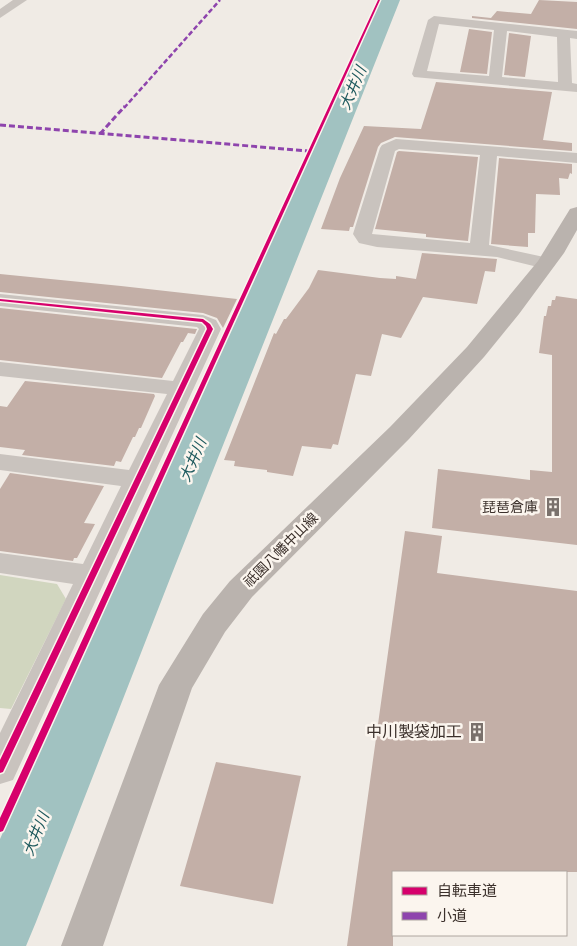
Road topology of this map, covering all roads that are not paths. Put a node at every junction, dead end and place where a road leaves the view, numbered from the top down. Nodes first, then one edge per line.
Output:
1 (20, 0) edge
2 (0, 14) edge
3 (502, 27) junction
4 (570, 34) edge
5 (495, 81) junction
6 (571, 88) edge
7 (489, 151) junction
8 (577, 158) edge
9 (577, 213) edge
10 (479, 250) junction
11 (546, 263) junction
12 (0, 300) edge
13 (0, 369) edge
14 (182, 389) junction
15 (0, 462) edge
16 (138, 480) junction
17 (0, 563) edge
18 (92, 576) junction
19 (0, 769) edge
20 (82, 946) edge

1 - 2 street
3 - 4 street
3 - 5 street
3 - 5 street
4 - 6 street
5 - 6 street
7 - 8 street
7 - 10 street
7 - 10 street
9 - 11 main road, 祇園八幡中山線
10 - 11 street
11 - 20 main road, 祇園八幡中山線
12 - 14 street
13 - 14 street
14 - 16 street
15 - 16 street
16 - 18 street
17 - 18 street
18 - 19 street

